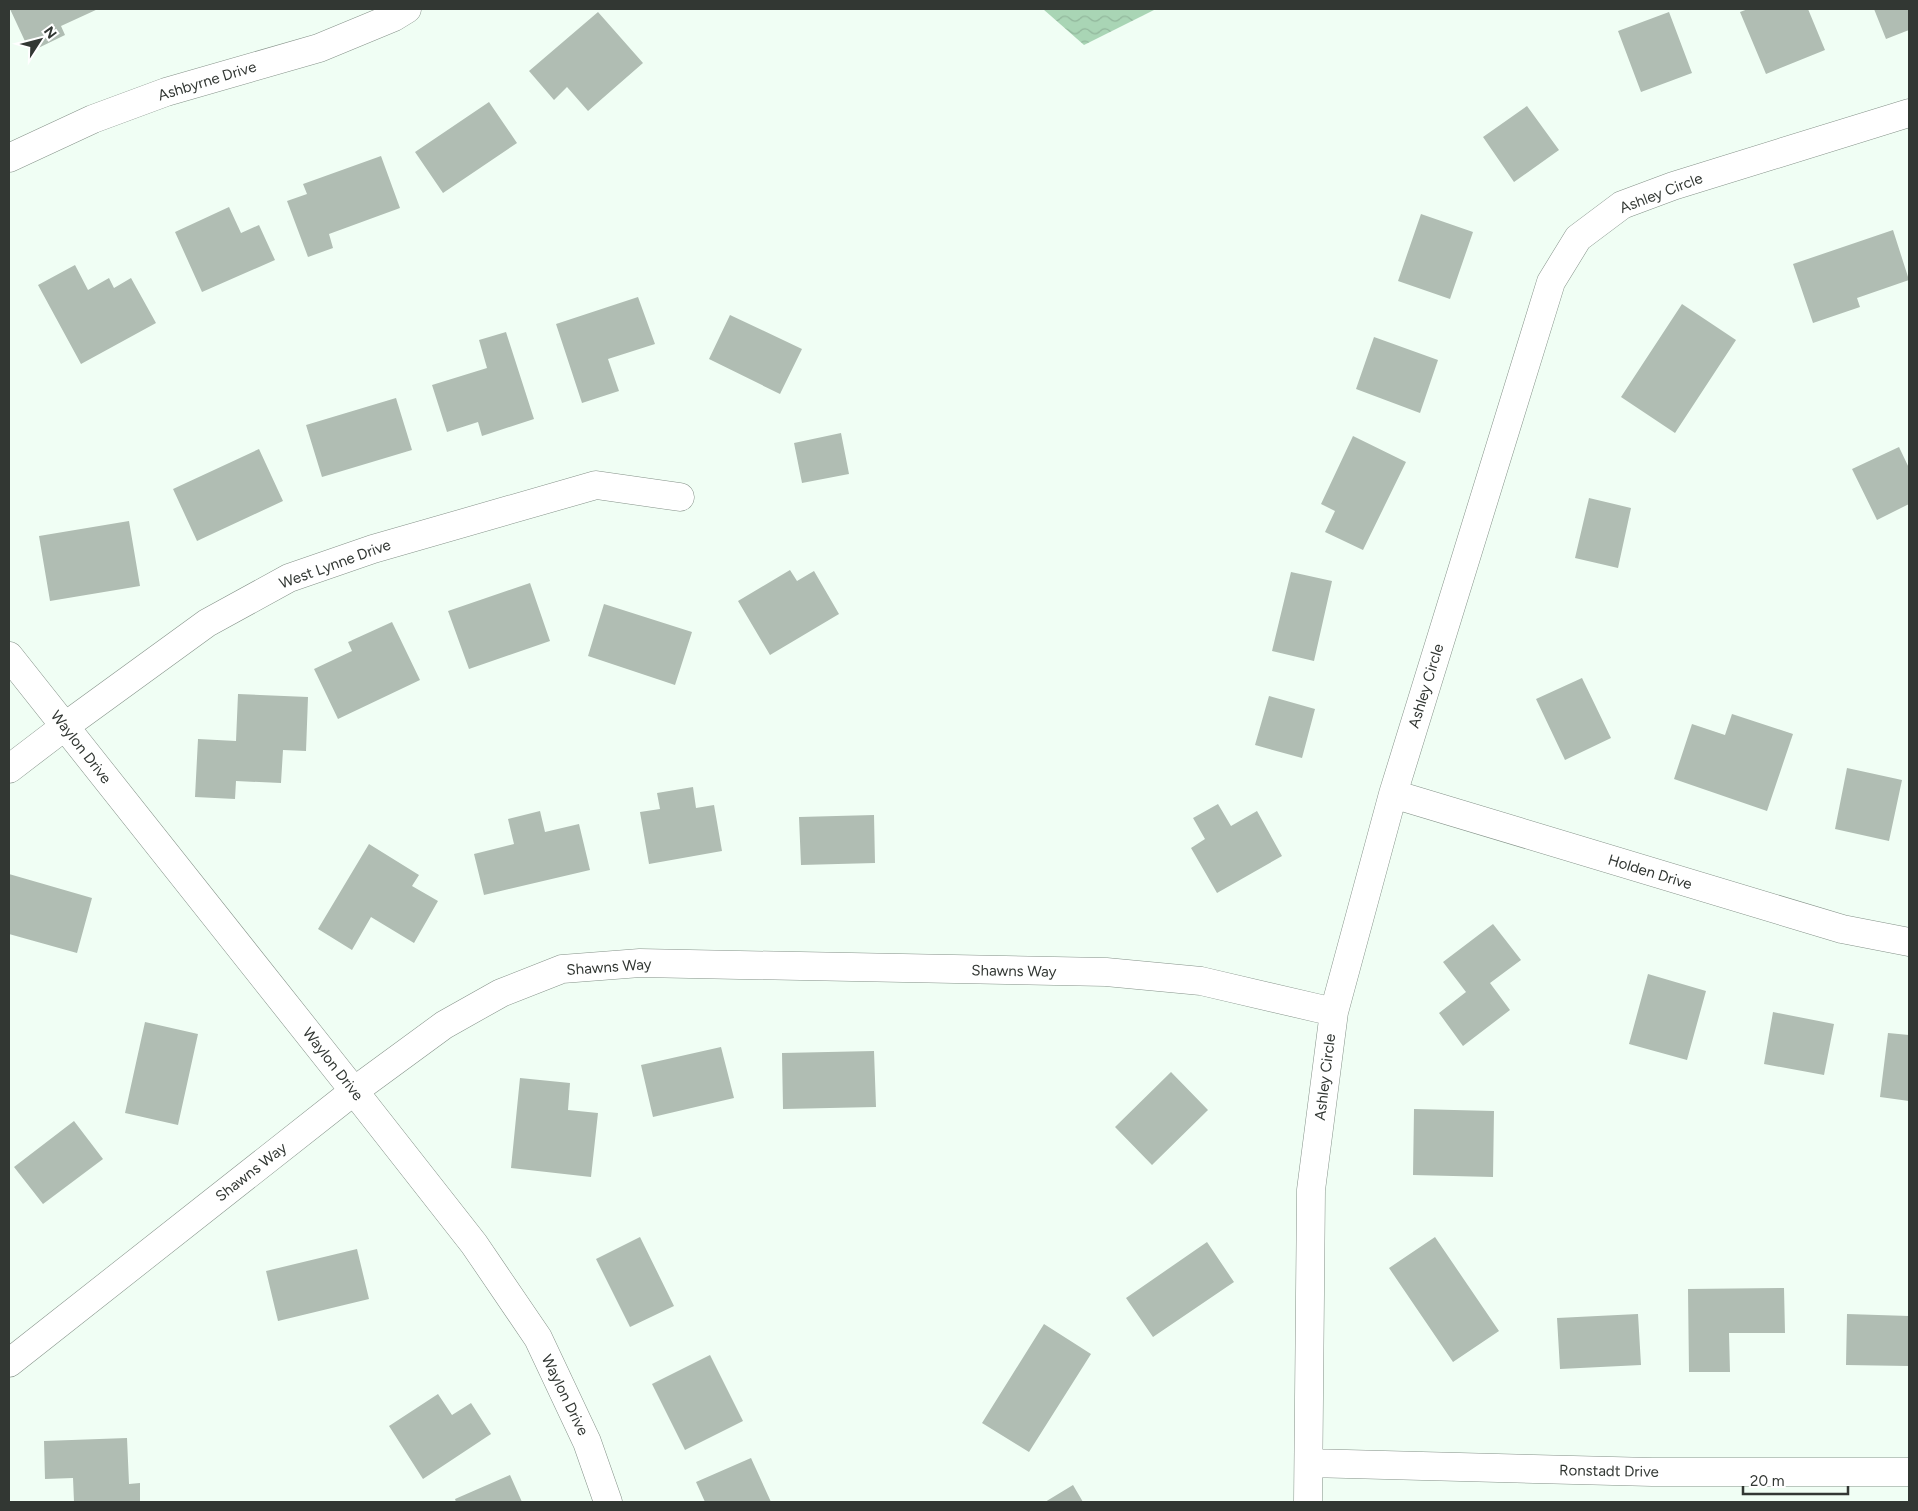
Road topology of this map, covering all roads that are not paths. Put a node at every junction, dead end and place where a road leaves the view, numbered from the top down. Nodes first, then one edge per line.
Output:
1 (406, 9) edge
2 (1909, 113) edge
3 (9, 158) edge
4 (680, 497) dead end
5 (9, 656) edge
6 (64, 726) junction
7 (9, 769) edge
8 (1393, 794) junction
9 (1909, 942) edge
10 (1334, 1012) junction
11 (354, 1091) junction
12 (9, 1362) edge
13 (1309, 1463) junction
14 (1909, 1472) edge
15 (608, 1502) edge
16 (1308, 1502) edge

1 - 3 street, Ashbyrne Drive
2 - 8 street, Ashley Circle
4 - 6 street, West Lynne Drive
5 - 6 street, Waylon Drive
6 - 7 street, West Lynne Drive
6 - 11 street, Waylon Drive
8 - 9 street, Holden Drive
8 - 10 street, Ashley Circle
10 - 11 street, Shawns Way
10 - 13 street, Ashley Circle
11 - 12 street, Shawns Way
11 - 15 street, Waylon Drive
13 - 14 street, Ronstadt Drive
13 - 16 street, Ashley Circle

